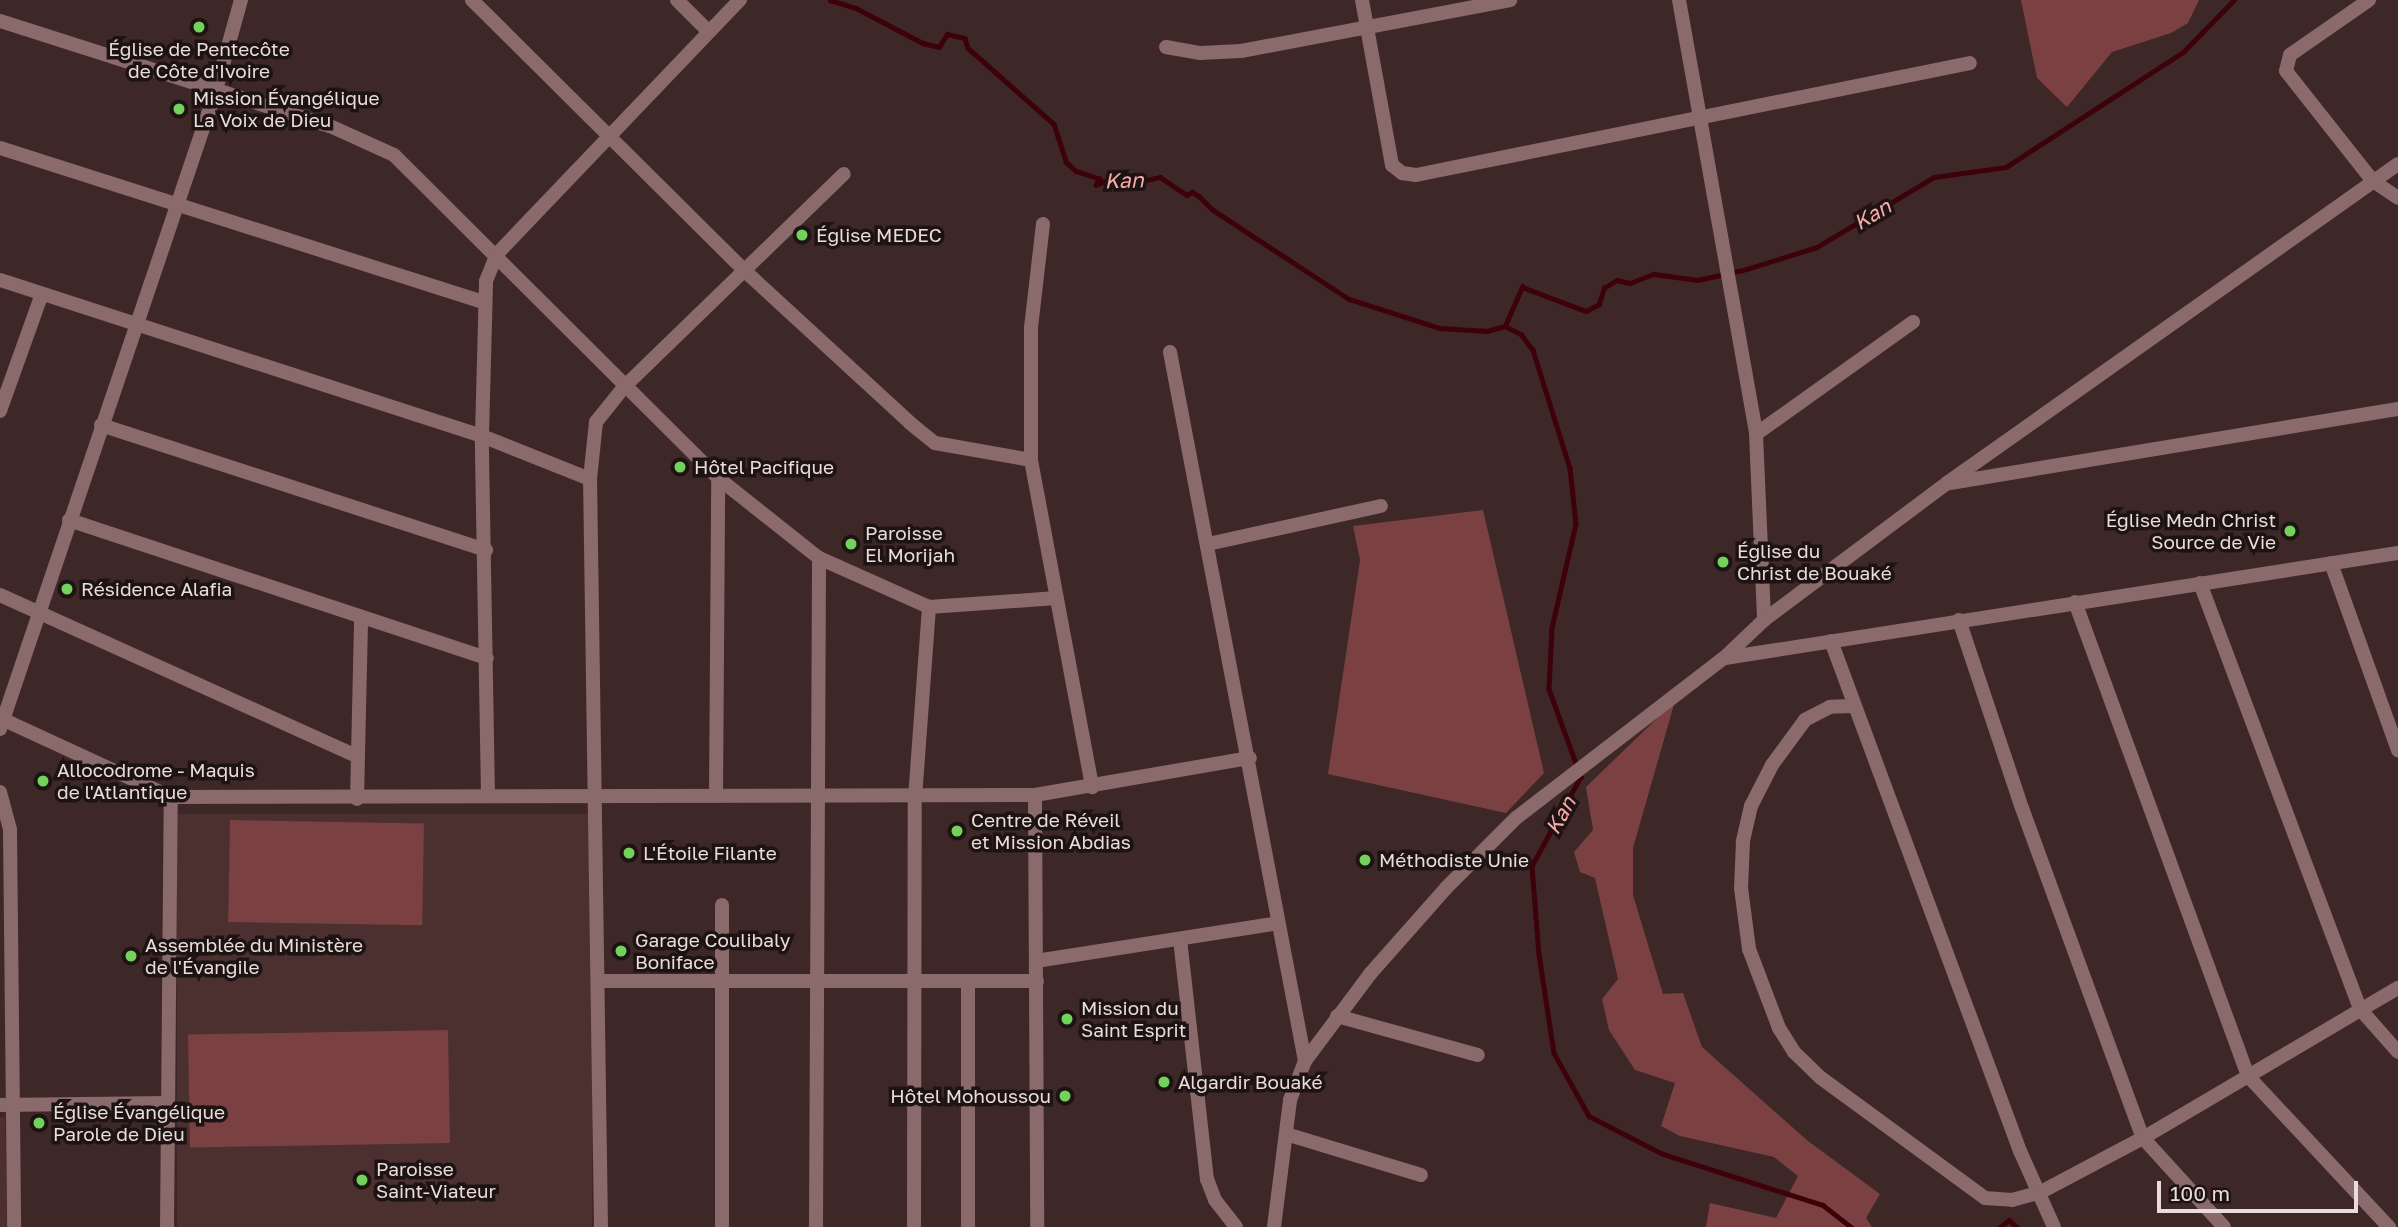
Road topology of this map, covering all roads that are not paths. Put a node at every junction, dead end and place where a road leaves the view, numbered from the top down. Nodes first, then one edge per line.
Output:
1 (241, 0) edge
2 (472, 0) edge
3 (677, 0) edge
4 (740, 0) edge
5 (1362, 0) edge
6 (1510, 0) edge
7 (1679, 0) edge
8 (2369, 0) edge
9 (0, 21) edge
10 (1367, 31) junction
11 (709, 32) junction
12 (1166, 47) dead end
13 (1970, 63) dead end
14 (215, 93) junction
15 (1703, 118) junction
16 (607, 135) junction
17 (0, 148) edge
18 (2398, 164) edge
19 (844, 174) dead end
20 (2373, 181) junction
21 (2398, 198) edge
22 (176, 207) junction
23 (1043, 224) dead end
24 (497, 254) junction
25 (746, 272) junction
26 (0, 280) edge
27 (42, 294) junction
28 (483, 302) junction
29 (1913, 322) dead end
30 (135, 325) junction
31 (1170, 352) dead end
32 (624, 387) junction
33 (2398, 409) edge
34 (0, 411) edge
35 (101, 425) junction
36 (1756, 434) junction
37 (482, 436) junction
38 (1031, 460) junction
39 (718, 478) junction
40 (590, 479) junction
41 (1947, 483) junction
42 (1381, 506) dead end
43 (69, 520) junction
44 (1208, 544) junction
45 (486, 551) junction
46 (2398, 553) edge
47 (819, 558) junction
48 (2331, 563) junction
49 (2200, 583) junction
50 (0, 595) edge
51 (1057, 598) junction
52 (2075, 602) junction
53 (929, 607) junction
54 (38, 613) junction
55 (361, 617) junction
56 (1764, 620) junction
57 (1959, 620) junction
58 (1831, 641) junction
59 (486, 658) junction
60 (1724, 658) junction
61 (1853, 706) junction
62 (1, 722) edge
63 (2398, 750) edge
64 (357, 756) junction
65 (1250, 758) junction
66 (1092, 787) junction
67 (0, 792) edge
68 (1035, 795) junction
69 (488, 796) junction
70 (716, 796) junction
71 (815, 796) junction
72 (171, 797) junction
73 (594, 797) junction
74 (915, 798) junction
75 (357, 799) junction
76 (6, 902) edge
77 (722, 905) dead end
78 (1278, 923) junction
79 (1180, 939) junction
80 (1036, 961) junction
81 (723, 980) junction
82 (598, 981) junction
83 (914, 981) junction
84 (968, 981) junction
85 (1037, 981) junction
86 (816, 982) junction
87 (2398, 988) edge
88 (2360, 1009) junction
89 (1337, 1016) junction
90 (2398, 1052) edge
91 (1478, 1055) dead end
92 (1305, 1061) junction
93 (2248, 1076) junction
94 (166, 1103) junction
95 (8, 1105) edge
96 (1286, 1134) junction
97 (2143, 1138) junction
98 (1421, 1175) dead end
99 (2039, 1193) junction
100 (14, 1227) edge
101 (167, 1227) edge
102 (601, 1227) edge
103 (722, 1227) edge
104 (816, 1227) edge
105 (914, 1227) edge
106 (968, 1227) edge
107 (1037, 1227) edge
108 (1236, 1227) edge
109 (1274, 1227) edge
110 (2054, 1227) edge
111 (2224, 1227) edge
112 (2389, 1227) edge

1 - 14 street
2 - 16 street
3 - 11 street
4 - 11 street
5 - 10 street
6 - 10 street
7 - 15 street
8 - 20 street
9 - 14 street
10 - 12 street
10 - 15 street
11 - 16 street
13 - 15 street
14 - 22 street
14 - 24 street
15 - 36 street
16 - 24 street
16 - 25 street
17 - 22 street
18 - 20 street
19 - 25 street
20 - 21 street
20 - 41 street
22 - 28 street
22 - 30 street
23 - 38 street
24 - 28 street
24 - 32 street
25 - 32 street
25 - 38 street
26 - 27 street
27 - 30 street
27 - 34 street
28 - 37 street
29 - 36 street
30 - 35 street
30 - 37 street
31 - 44 street
32 - 39 street
32 - 40 street
33 - 41 street
35 - 43 street
35 - 45 street
36 - 56 street
37 - 40 street
37 - 45 street
38 - 51 street
39 - 47 street
39 - 70 street
40 - 73 street
41 - 56 street
42 - 44 street
43 - 54 street
43 - 55 street
44 - 65 street
45 - 59 street
46 - 48 street
47 - 53 street
47 - 71 street
48 - 49 street
48 - 63 street
49 - 52 street
49 - 88 street
50 - 54 street
51 - 53 street
51 - 66 street
52 - 57 street
52 - 93 street
53 - 74 street
54 - 62 street
54 - 64 street
55 - 59 street
55 - 64 street
56 - 60 street
57 - 58 street
57 - 97 street
58 - 60 street
58 - 61 street
59 - 69 street
60 - 89 street
61 - 99 street
61 - 99 street
62 - 72 street
64 - 75 street
65 - 66 street
65 - 78 street
66 - 68 street
67 - 76 street
68 - 74 street
68 - 80 street
69 - 73 street
69 - 75 street
70 - 71 street
70 - 73 street
71 - 74 street
71 - 86 street
72 - 75 street
72 - 94 street
73 - 82 street
74 - 83 street
76 - 95 street
77 - 81 street
78 - 79 street
78 - 92 street
79 - 80 street
79 - 108 street
80 - 85 street
81 - 82 street
81 - 86 street
81 - 103 street
82 - 102 street
83 - 84 street
83 - 86 street
83 - 105 street
84 - 85 street
84 - 106 street
85 - 107 street
86 - 104 street
87 - 88 street
88 - 90 street
88 - 93 street
89 - 91 street
89 - 92 street
92 - 96 street
93 - 97 street
93 - 112 street
94 - 95 street
94 - 101 street
95 - 100 street
96 - 98 street
96 - 109 street
97 - 99 street
97 - 111 street
99 - 110 street

